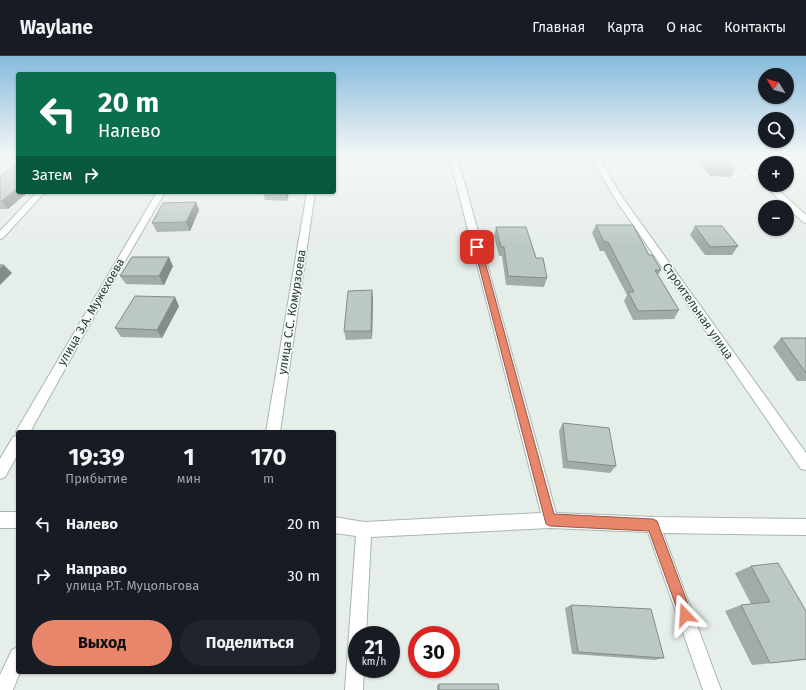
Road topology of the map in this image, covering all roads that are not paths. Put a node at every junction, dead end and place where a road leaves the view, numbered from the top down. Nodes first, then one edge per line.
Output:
1 (461, 186) edge
2 (611, 186) edge
3 (776, 192) edge
4 (39, 194) edge
5 (160, 194) edge
6 (311, 194) edge
7 (806, 220) edge
8 (0, 236) edge
9 (24, 430) edge
10 (273, 430) edge
11 (16, 444) edge
12 (806, 464) edge
13 (0, 472) edge
14 (0, 520) edge
15 (16, 520) edge
16 (550, 520) junction
17 (336, 525) edge
18 (653, 525) junction
19 (806, 527) edge
20 (364, 530) junction
21 (358, 626) edge
22 (16, 660) edge
23 (355, 678) edge
24 (2, 690) edge
25 (354, 690) edge
26 (712, 690) edge

1 - 16 street
2 - 12 street, Строительная улица
3 - 7 street
4 - 8 street
5 - 9 street, улица З.А. Мужехоева
6 - 10 street, улица С.С. Комурзоева
11 - 13 street
14 - 15 street
16 - 18 street
16 - 20 street
17 - 20 street
18 - 19 street
18 - 26 street
20 - 21 street
22 - 24 street
23 - 25 street

